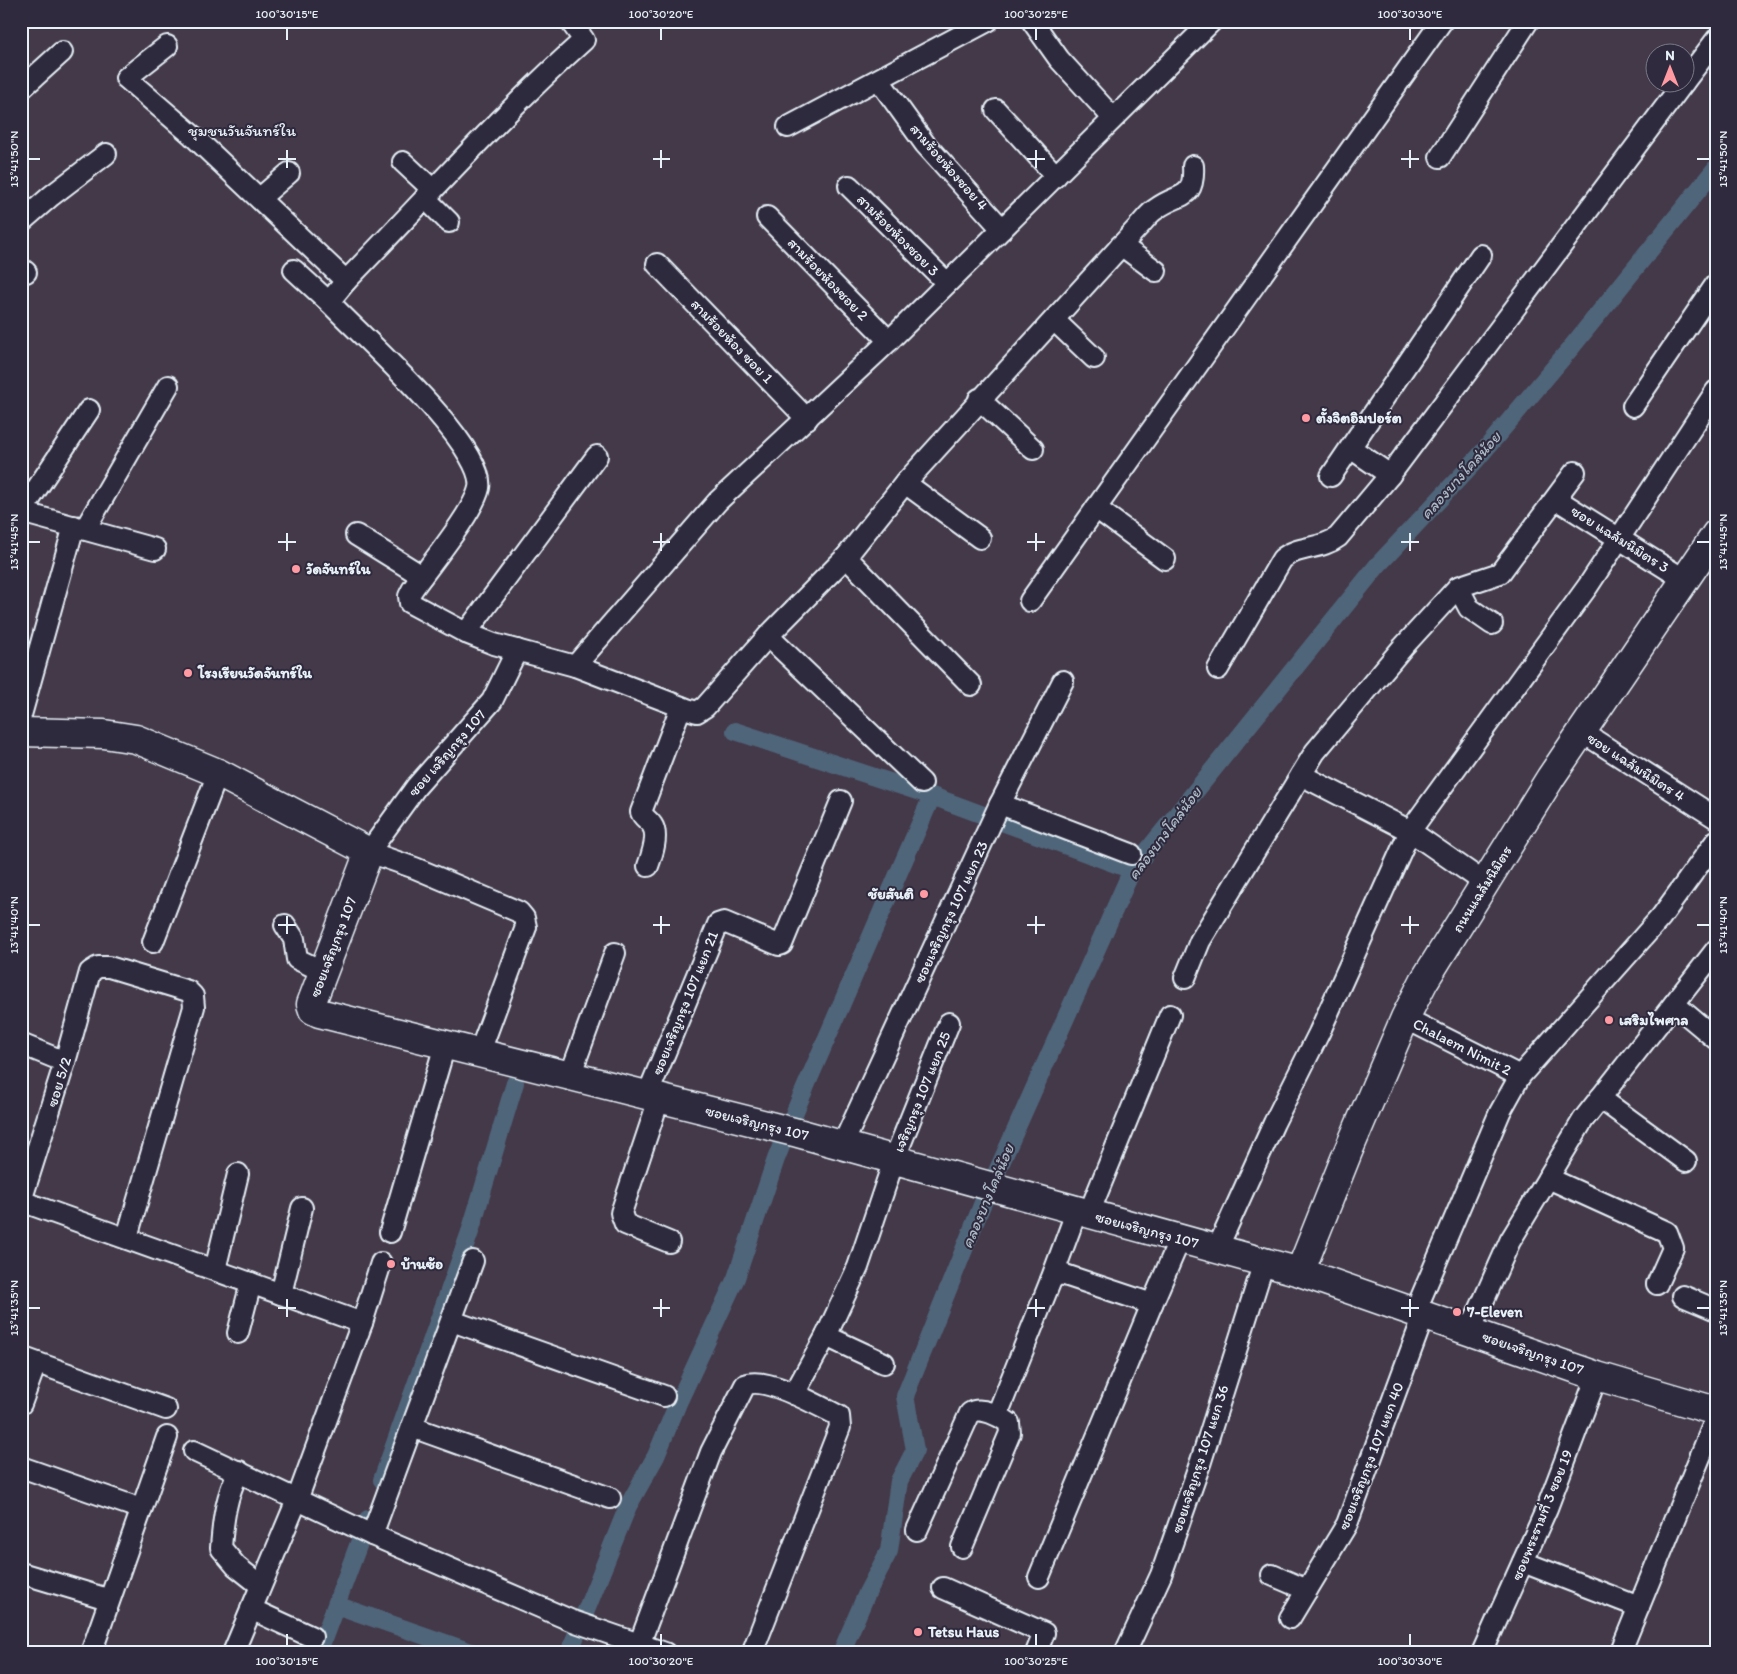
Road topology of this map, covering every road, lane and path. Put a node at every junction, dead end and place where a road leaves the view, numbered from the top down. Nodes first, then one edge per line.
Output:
1 (570, 21) edge
2 (988, 21) edge
3 (1032, 21) edge
4 (1212, 21) edge
5 (1442, 21) edge
6 (1528, 21) edge
7 (1716, 40) edge
8 (167, 46) dead end
9 (62, 52) dead end
10 (1694, 69) edge
11 (879, 80) junction
12 (21, 89) edge
13 (1677, 92) edge
14 (996, 110) dead end
15 (1113, 118) junction
16 (788, 126) dead end
17 (106, 154) dead end
18 (1440, 157) dead end
19 (403, 162) dead end
20 (1193, 166) dead end
21 (289, 173) dead end
22 (1056, 176) junction
23 (849, 186) dead end
24 (429, 195) junction
25 (260, 198) junction
26 (767, 217) dead end
27 (21, 222) edge
28 (449, 222) dead end
29 (1002, 229) junction
30 (1121, 245) junction
31 (1481, 255) dead end
32 (657, 264) dead end
33 (294, 270) dead end
34 (1156, 271) dead end
35 (346, 281) junction
36 (947, 283) junction
37 (1716, 284) edge
38 (330, 303) junction
39 (1054, 320) junction
40 (889, 341) junction
41 (1094, 358) dead end
42 (168, 386) dead end
43 (1716, 391) edge
44 (978, 399) junction
45 (1633, 406) dead end
46 (90, 410) dead end
47 (807, 419) junction
48 (1033, 448) dead end
49 (1352, 448) junction
50 (597, 456) dead end
51 (1575, 472) dead end
52 (1390, 475) junction
53 (1332, 476) dead end
54 (905, 483) junction
55 (1556, 499) junction
56 (21, 508) edge
57 (1096, 508) junction
58 (21, 512) edge
59 (80, 527) junction
60 (1716, 534) edge
61 (356, 535) dead end
62 (980, 538) dead end
63 (1620, 538) junction
64 (155, 549) dead end
65 (846, 557) junction
66 (1165, 559) dead end
67 (422, 576) junction
68 (1685, 580) junction
69 (1458, 587) junction
70 (1030, 601) dead end
71 (1492, 624) dead end
72 (466, 633) junction
73 (768, 636) junction
74 (516, 650) junction
75 (575, 666) junction
76 (1218, 668) dead end
77 (1064, 681) dead end
78 (971, 684) dead end
79 (681, 707) junction
80 (21, 716) edge
81 (21, 732) edge
82 (1582, 732) junction
83 (218, 773) junction
84 (1301, 775) junction
85 (922, 783) dead end
86 (841, 801) dead end
87 (997, 811) junction
88 (1716, 818) edge
89 (1410, 831) junction
90 (1716, 841) edge
91 (369, 852) junction
92 (1131, 854) dead end
93 (648, 866) dead end
94 (1485, 882) junction
95 (285, 925) dead end
96 (153, 942) dead end
97 (1716, 950) edge
98 (616, 952) dead end
99 (324, 972) junction
100 (1185, 978) dead end
101 (1674, 1004) junction
102 (1170, 1015) dead end
103 (1405, 1018) junction
104 (949, 1023) dead end
105 (1716, 1039) edge
106 (21, 1044) edge
107 (444, 1045) junction
108 (479, 1054) junction
109 (66, 1062) junction
110 (570, 1076) junction
111 (1520, 1076) junction
112 (653, 1097) junction
113 (1600, 1098) junction
114 (842, 1146) junction
115 (894, 1160) junction
116 (1686, 1161) dead end
117 (238, 1174) dead end
118 (1548, 1178) junction
119 (21, 1201) edge
120 (302, 1208) dead end
121 (1083, 1212) junction
122 (390, 1232) dead end
123 (127, 1237) junction
124 (1180, 1239) junction
125 (668, 1242) dead end
126 (1217, 1249) junction
127 (473, 1261) dead end
128 (1264, 1262) junction
129 (381, 1263) dead end
130 (215, 1270) junction
131 (1300, 1272) junction
132 (1050, 1280) junction
133 (251, 1283) junction
134 (1657, 1284) dead end
135 (281, 1294) junction
136 (1683, 1296) dead end
137 (1152, 1304) junction
138 (1716, 1310) edge
139 (1420, 1314) junction
140 (452, 1321) junction
141 (362, 1323) junction
142 (1470, 1331) junction
143 (238, 1333) dead end
144 (826, 1336) junction
145 (29, 1360) edge
146 (884, 1362) dead end
147 (1597, 1376) junction
148 (794, 1394) junction
149 (664, 1396) dead end
150 (21, 1404) edge
151 (166, 1409) dead end
152 (1716, 1412) edge
153 (997, 1415) junction
154 (1716, 1418) edge
155 (412, 1427) junction
156 (167, 1437) dead end
157 (194, 1451) dead end
158 (21, 1467) edge
159 (239, 1471) junction
160 (610, 1498) dead end
161 (297, 1500) junction
162 (130, 1505) dead end
163 (917, 1530) dead end
164 (372, 1535) junction
165 (962, 1547) dead end
166 (1523, 1562) junction
167 (21, 1574) edge
168 (1272, 1575) dead end
169 (1040, 1577) dead end
170 (260, 1585) junction
171 (943, 1588) dead end
172 (1307, 1590) junction
173 (100, 1597) dead end
174 (1639, 1607) junction
175 (251, 1609) junction
176 (1290, 1618) dead end
177 (312, 1637) dead end
178 (638, 1648) edge
179 (94, 1652) edge
180 (234, 1653) edge
181 (665, 1653) edge
182 (752, 1653) edge
183 (1036, 1653) edge
184 (1126, 1653) edge
185 (1482, 1653) edge
186 (1620, 1653) edge

1 - 24 street
2 - 11 street
3 - 15 street
4 - 15 street
5 - 57 street
6 - 18 street
7 - 10 street
8 - 25 street
9 - 12 street
11 - 16 street
11 - 29 street, สามร้อยห้องซอย 4
13 - 52 street
14 - 22 street
15 - 22 street
17 - 27 street
19 - 24 street
20 - 30 street
21 - 25 street
22 - 29 street
23 - 36 street, สามร้อยห้องซอย 3
24 - 28 street
24 - 35 street
25 - 35 street
26 - 40 street, สามร้อยห้องซอย 2
29 - 36 street
30 - 34 street
30 - 39 street
31 - 49 street
32 - 47 street, สามร้อยห้อง ซอย 1
33 - 38 street
35 - 38 street
36 - 40 street
37 - 45 street
38 - 67 street
39 - 41 street
39 - 44 street
40 - 47 street
42 - 59 street
43 - 63 street
44 - 48 street
44 - 54 street
46 - 56 street
47 - 75 street
49 - 52 street
49 - 53 street
50 - 72 street
51 - 55 street
52 - 76 street
54 - 62 street
54 - 65 street
55 - 63 street, ซอย แฉล้มนิมิตร 3
55 - 69 street
57 - 66 street
57 - 70 street
58 - 59 street
59 - 64 street
59 - 80 street
60 - 68 street, ถนนแฉล้มนิมิตร
61 - 67 street
63 - 68 street, ซอย แฉล้มนิมิตร 3
63 - 89 street
65 - 73 street
65 - 78 street
67 - 72 street
68 - 82 street, ถนนแฉล้มนิมิตร
69 - 71 street
69 - 84 street
72 - 74 street
73 - 79 street
73 - 85 street
74 - 75 street
74 - 91 street, ซอย เจริญกรุง 107
75 - 79 street
77 - 87 street, ซอยเจริญกรุง 107 แยก 23
79 - 93 street
81 - 83 street
82 - 88 street, ซอย แฉล้มนิมิตร 4
82 - 94 street, ถนนแฉล้มนิมิตร
83 - 91 street
83 - 96 street
84 - 89 street
84 - 100 street
86 - 112 street, ซอยเจริญกรุง 107 แยก 21
87 - 92 street
87 - 114 street, ซอยเจริญกรุง 107 แยก 23
89 - 94 street
89 - 126 street
90 - 111 street, ซอยเจริญกรุง 107 แยก 40
91 - 99 street, ซอยเจริญกรุง 107
91 - 108 street
94 - 103 street, ถนนแฉล้มนิมิตร
95 - 99 street
97 - 101 street
98 - 110 street
99 - 107 street, ซอยเจริญกรุง 107
101 - 105 street
101 - 113 street
102 - 121 street
103 - 111 street, Chalaem Nimit 2
103 - 131 street, ถนนแฉล้มนิมิตร
104 - 115 street, เจริญกรุง 107 แยก 25
106 - 109 street
107 - 108 street, ซอยเจริญกรุง 107
107 - 122 street
108 - 110 street, ซอยเจริญกรุง 107
109 - 119 street, ซอย 5/2
109 - 123 street, ซอย 5/2
110 - 112 street, ซอยเจริญกรุง 107
111 - 139 street, ซอยเจริญกรุง 107 แยก 40
112 - 114 street, ซอยเจริญกรุง 107
112 - 125 street
113 - 116 street
113 - 118 street
114 - 115 street, ซอยเจริญกรุง 107
115 - 121 street, ซอยเจริญกรุง 107
115 - 144 street, เจริญกรุง 107 แยก 25
117 - 130 street
118 - 134 street
118 - 142 street
119 - 123 street
120 - 135 street
121 - 124 street, ซอยเจริญกรุง 107
121 - 132 street
123 - 130 street
124 - 126 street, ซอยเจริญกรุง 107
124 - 137 street
126 - 128 street, ซอยเจริญกรุง 107
127 - 140 street
128 - 131 street, ซอยเจริญกรุง 107
128 - 184 street, ซอยเจริญกรุง 107 แยก 36
129 - 141 street
130 - 133 street
131 - 139 street, ซอยเจริญกรุง 107
132 - 137 street
132 - 153 street
133 - 135 street
133 - 143 street
135 - 141 street
136 - 138 street
137 - 169 street
139 - 142 street, ซอยเจริญกรุง 107
139 - 172 street, ซอยเจริญกรุง 107 แยก 40
140 - 149 street
140 - 155 street
141 - 161 street
142 - 147 street, ซอยเจริญกรุง 107
144 - 146 street
144 - 148 street, เจริญกรุง 107 แยก 25
145 - 150 street
145 - 151 street
147 - 152 street, ซอยเจริญกรุง 107
147 - 166 street, ซอยพระรามที่ 3 ซอย 19
148 - 178 street
148 - 182 street
153 - 163 street
153 - 165 street
154 - 174 street
155 - 160 street
155 - 164 street
156 - 179 street
157 - 159 street
158 - 162 street
159 - 161 street
159 - 170 street
161 - 164 street
161 - 170 street
164 - 178 street
166 - 174 street
166 - 185 street, ซอยพระรามที่ 3 ซอย 19
167 - 173 street
168 - 172 street
170 - 175 street
171 - 183 street
172 - 176 street, ซอยเจริญกรุง 107 แยก 40
174 - 186 street
175 - 177 street
175 - 180 street
178 - 181 street

